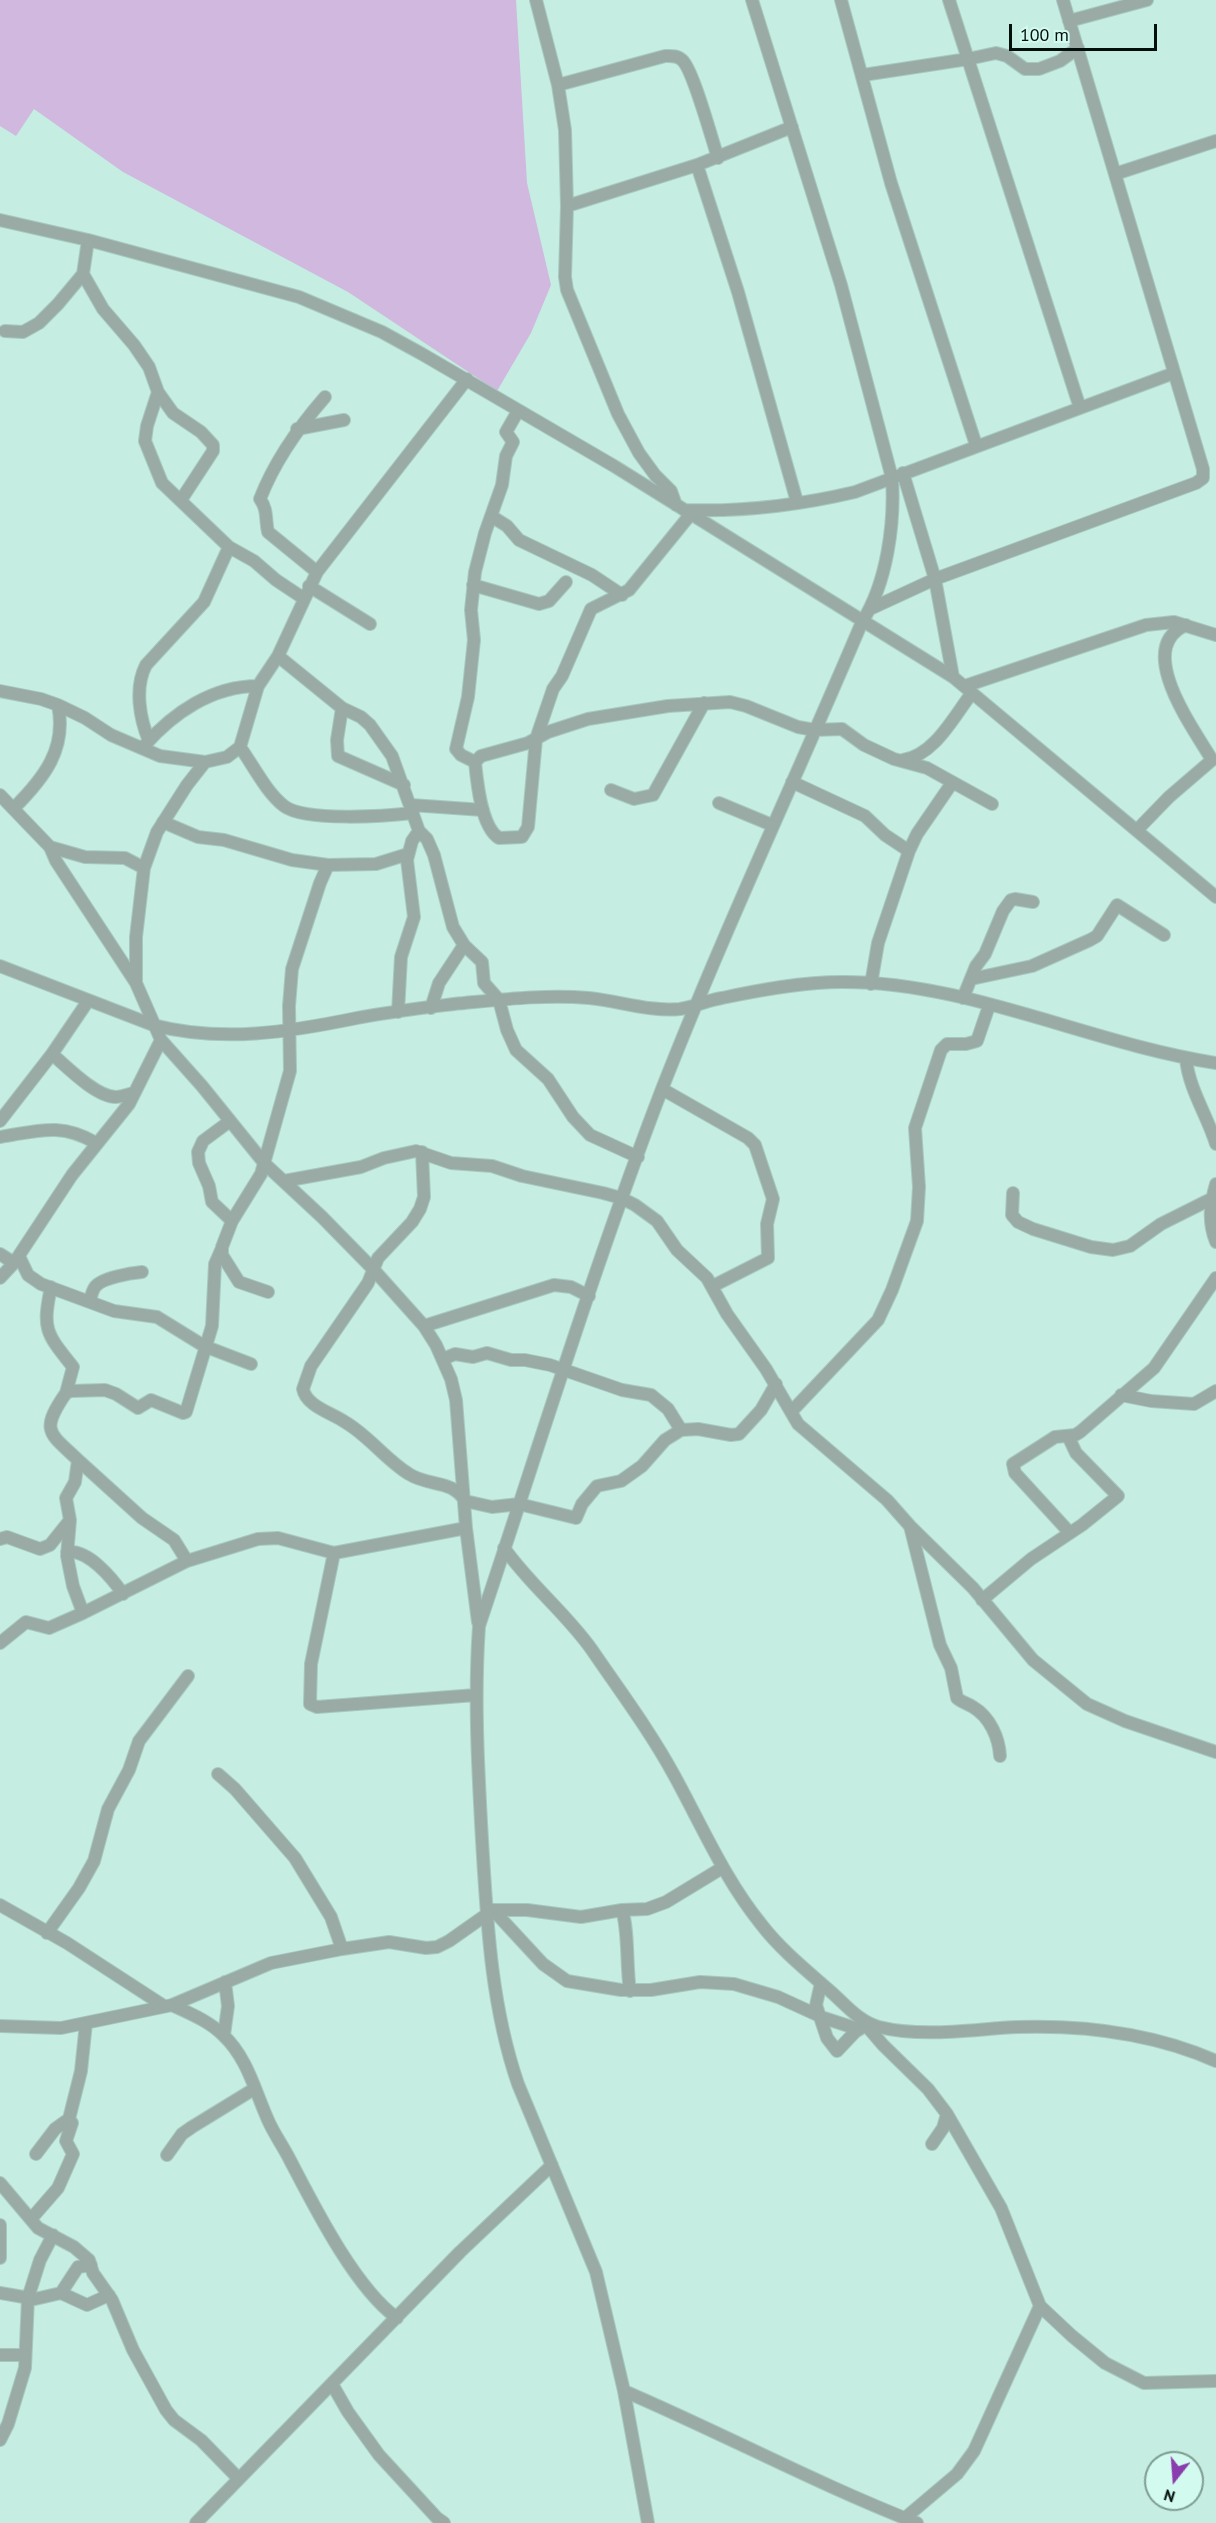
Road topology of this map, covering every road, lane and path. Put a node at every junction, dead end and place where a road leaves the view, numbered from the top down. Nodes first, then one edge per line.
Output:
1 (536, 0) edge
2 (752, 0) edge
3 (841, 0) edge
4 (949, 0) edge
5 (1063, 0) edge
6 (1147, 0) edge
7 (1069, 21) junction
8 (1078, 48) junction
9 (968, 59) junction
10 (863, 75) junction
11 (558, 85) junction
12 (792, 127) junction
13 (1216, 141) edge
14 (718, 158) junction
15 (697, 165) junction
16 (1115, 174) junction
17 (567, 206) junction
18 (0, 220) edge
19 (87, 240) junction
20 (83, 274) junction
21 (5, 331) dead end
22 (1174, 373) junction
23 (467, 379) junction
24 (158, 392) junction
25 (325, 397) dead end
26 (1080, 408) junction
27 (518, 411) junction
28 (344, 420) dead end
29 (297, 429) junction
30 (976, 445) junction
31 (897, 475) junction
32 (181, 500) junction
33 (797, 502) junction
34 (683, 510) junction
35 (491, 516) junction
36 (229, 547) junction
37 (317, 572) junction
38 (934, 579) junction
39 (566, 582) dead end
40 (473, 585) junction
41 (309, 586) junction
42 (622, 595) junction
43 (303, 598) junction
44 (870, 609) junction
45 (862, 622) junction
46 (370, 624) dead end
47 (1185, 625) junction
48 (1216, 634) edge
49 (278, 656) junction
50 (953, 677) junction
51 (258, 686) junction
52 (969, 690) junction
53 (0, 691) edge
54 (704, 703) junction
55 (58, 705) junction
56 (342, 708) junction
57 (815, 730) junction
58 (536, 740) junction
59 (146, 744) junction
60 (240, 747) junction
61 (903, 760) junction
62 (205, 762) junction
63 (475, 762) junction
64 (792, 782) junction
65 (952, 783) junction
66 (404, 785) junction
67 (611, 790) dead end
68 (0, 795) edge
69 (719, 803) dead end
70 (992, 804) dead end
71 (14, 808) junction
72 (412, 809) junction
73 (483, 810) junction
74 (163, 822) junction
75 (772, 825) junction
76 (1137, 830) junction
77 (419, 831) junction
78 (50, 847) junction
79 (909, 851) junction
80 (408, 854) junction
81 (328, 865) junction
82 (144, 868) junction
83 (1216, 897) edge
84 (1033, 902) dead end
85 (1164, 934) dead end
86 (465, 945) junction
87 (0, 966) edge
88 (971, 979) junction
89 (136, 983) junction
90 (871, 984) junction
91 (963, 998) junction
92 (499, 1000) junction
93 (88, 1001) junction
94 (697, 1004) junction
95 (989, 1006) junction
96 (430, 1008) junction
97 (398, 1012) junction
98 (153, 1025) junction
99 (290, 1030) junction
100 (161, 1041) junction
101 (52, 1054) junction
102 (1186, 1059) junction
103 (1216, 1063) edge
104 (662, 1089) junction
105 (135, 1093) junction
106 (0, 1121) edge
107 (230, 1121) junction
108 (0, 1137) edge
109 (96, 1143) junction
110 (1216, 1144) edge
111 (422, 1152) junction
112 (638, 1157) junction
113 (265, 1164) junction
114 (284, 1181) junction
115 (1216, 1184) edge
116 (1013, 1193) dead end
117 (621, 1198) junction
118 (1211, 1199) junction
119 (232, 1221) junction
120 (1216, 1242) edge
121 (222, 1247) junction
122 (0, 1254) edge
123 (16, 1260) junction
124 (373, 1269) junction
125 (141, 1272) dead end
126 (0, 1278) edge
127 (1216, 1278) edge
128 (713, 1286) junction
129 (51, 1287) junction
130 (268, 1292) dead end
131 (589, 1296) junction
132 (90, 1301) junction
133 (424, 1326) junction
134 (204, 1346) junction
135 (443, 1359) junction
136 (251, 1364) dead end
137 (564, 1369) junction
138 (776, 1384) junction
139 (1216, 1391) edge
140 (66, 1393) junction
141 (1121, 1395) junction
142 (791, 1412) junction
143 (681, 1430) junction
144 (1068, 1436) junction
145 (78, 1460) junction
146 (465, 1501) junction
147 (519, 1504) junction
148 (70, 1520) junction
149 (910, 1526) junction
150 (466, 1528) junction
151 (1070, 1533) junction
152 (0, 1539) edge
153 (504, 1548) junction
154 (67, 1552) junction
155 (334, 1553) junction
156 (188, 1561) junction
157 (123, 1594) junction
158 (982, 1600) junction
159 (83, 1613) junction
160 (478, 1626) junction
161 (0, 1643) edge
162 (188, 1676) dead end
163 (476, 1695) junction
164 (1216, 1752) edge
165 (1000, 1756) dead end
166 (218, 1774) dead end
167 (722, 1868) junction
168 (0, 1905) edge
169 (622, 1910) junction
170 (489, 1912) junction
171 (47, 1933) junction
172 (342, 1949) junction
173 (225, 1982) junction
174 (821, 1983) junction
175 (630, 1991) junction
176 (168, 2005) junction
177 (819, 2016) junction
178 (86, 2023) junction
179 (0, 2026) edge
180 (864, 2026) junction
181 (224, 2035) junction
182 (1216, 2061) edge
183 (254, 2089) junction
184 (947, 2114) junction
185 (69, 2119) junction
186 (932, 2144) dead end
187 (36, 2154) dead end
188 (166, 2155) dead end
189 (552, 2165) junction
190 (0, 2183) edge
191 (31, 2219) junction
192 (0, 2225) edge
193 (53, 2235) junction
194 (0, 2258) edge
195 (91, 2265) junction
196 (0, 2293) edge
197 (61, 2293) junction
198 (109, 2295) junction
199 (28, 2298) junction
200 (1040, 2306) junction
201 (397, 2318) junction
202 (0, 2355) edge
203 (25, 2355) junction
204 (1216, 2381) edge
205 (332, 2384) junction
206 (624, 2391) junction
207 (0, 2440) edge
208 (239, 2479) junction
209 (910, 2521) edge
210 (196, 2523) edge
211 (444, 2523) edge
212 (648, 2523) edge

1 - 11 street
2 - 12 street
3 - 10 street
4 - 9 street
5 - 7 street
6 - 7 street
7 - 8 street
8 - 9 street
8 - 16 street
9 - 10 street
9 - 26 street
10 - 30 street
11 - 14 street
11 - 17 street
12 - 14 street
12 - 31 street
13 - 16 street
14 - 15 street
15 - 17 street
15 - 33 street
16 - 22 street
17 - 34 street
18 - 19 street
19 - 20 street
19 - 23 street
20 - 21 street
20 - 24 street
22 - 26 street
22 - 38 street
23 - 27 street
23 - 37 street
24 - 32 street
24 - 32 street
25 - 29 street
26 - 30 street
27 - 34 street
27 - 35 street
28 - 29 street
29 - 37 street
30 - 31 street
31 - 33 street
31 - 38 street
31 - 44 street
32 - 36 street
33 - 34 street
34 - 42 street
34 - 45 street
35 - 40 street
35 - 42 street
36 - 43 street
36 - 59 street
37 - 41 street
38 - 44 street
38 - 50 street
39 - 40 street
40 - 63 street
41 - 43 street
41 - 46 street
42 - 58 street
43 - 49 street
44 - 45 street
45 - 50 street
45 - 57 street
47 - 48 street
47 - 52 street
47 - 76 street
49 - 51 street
49 - 56 street
50 - 52 street
51 - 59 street
51 - 60 street
52 - 61 street
52 - 76 street
53 - 55 street
54 - 57 street
54 - 58 street
54 - 67 street
55 - 59 street
55 - 71 street
56 - 66 street
56 - 66 street
57 - 61 street
57 - 64 street
58 - 63 street
58 - 73 street
59 - 62 street
60 - 62 street
60 - 72 street
61 - 65 street
62 - 74 street
63 - 73 street
64 - 75 street
64 - 79 street
65 - 70 street
65 - 79 street
66 - 72 street
68 - 71 street
69 - 75 street
71 - 78 street
72 - 73 street
72 - 77 street
74 - 81 street
74 - 82 street
75 - 94 street
76 - 83 street
77 - 80 street
77 - 86 street
78 - 82 street
78 - 89 street
79 - 90 street
80 - 81 street
80 - 97 street
81 - 99 street
82 - 89 street
84 - 88 street
85 - 88 street
86 - 92 street
86 - 96 street
87 - 93 street
88 - 91 street
89 - 98 street
90 - 91 street
90 - 94 street
91 - 95 street
92 - 94 street
92 - 96 street
92 - 112 street
93 - 98 street
93 - 101 street
94 - 104 street
95 - 102 street
95 - 142 street
96 - 97 street
97 - 99 street
98 - 99 street
98 - 100 street
99 - 113 street
100 - 105 street
100 - 107 street
101 - 105 street
101 - 106 street
102 - 103 street
102 - 110 street
104 - 112 street
104 - 128 street
105 - 109 street
107 - 113 street
107 - 119 street
108 - 109 street
109 - 123 street
111 - 114 street
111 - 117 street
111 - 124 street
112 - 117 street
113 - 114 street
113 - 119 street
114 - 124 street
115 - 118 street
116 - 118 street
117 - 128 street
117 - 131 street
118 - 120 street
119 - 121 street
121 - 130 street
121 - 134 street
122 - 123 street
123 - 126 street
123 - 129 street
124 - 133 street
124 - 146 street
125 - 132 street
127 - 141 street
128 - 138 street
129 - 132 street
129 - 140 street
131 - 133 street
131 - 137 street
132 - 134 street
133 - 135 street
134 - 136 street
134 - 140 street
135 - 137 street
135 - 146 street
137 - 143 street
137 - 147 street
138 - 142 street
138 - 143 street
139 - 141 street
140 - 145 street
141 - 144 street
142 - 149 street
143 - 147 street
144 - 151 street
144 - 151 street
145 - 148 street
145 - 156 street
146 - 147 street
146 - 150 street
147 - 153 street
148 - 152 street
148 - 154 street
149 - 158 street
149 - 165 street
150 - 155 street
150 - 160 street
151 - 158 street
153 - 160 street
153 - 167 street
154 - 157 street
154 - 159 street
155 - 156 street
155 - 163 street
156 - 157 street
157 - 159 street
158 - 164 street
159 - 161 street
160 - 163 street
162 - 171 street
163 - 170 street
166 - 172 street
167 - 169 street
167 - 174 street
168 - 171 street
169 - 170 street
169 - 175 street
170 - 172 street
170 - 175 street
170 - 189 street
171 - 176 street
172 - 173 street
173 - 176 street
173 - 181 street
174 - 177 street
174 - 180 street
175 - 177 street
176 - 178 street
176 - 181 street
177 - 180 street
177 - 180 street
178 - 179 street
178 - 185 street
180 - 182 street
180 - 184 street
181 - 183 street
183 - 188 street
183 - 201 street
184 - 186 street
184 - 200 street
185 - 187 street
185 - 191 street
189 - 201 street
189 - 206 street
190 - 191 street
191 - 193 street
192 - 194 street
193 - 195 street
193 - 199 street
195 - 197 street
195 - 198 street
196 - 199 street
197 - 198 street
197 - 199 street
198 - 208 street
199 - 203 street
200 - 204 street
200 - 209 street
201 - 205 street
202 - 203 street
203 - 207 street
205 - 208 street
205 - 211 street
206 - 209 street
206 - 212 street
208 - 210 street

